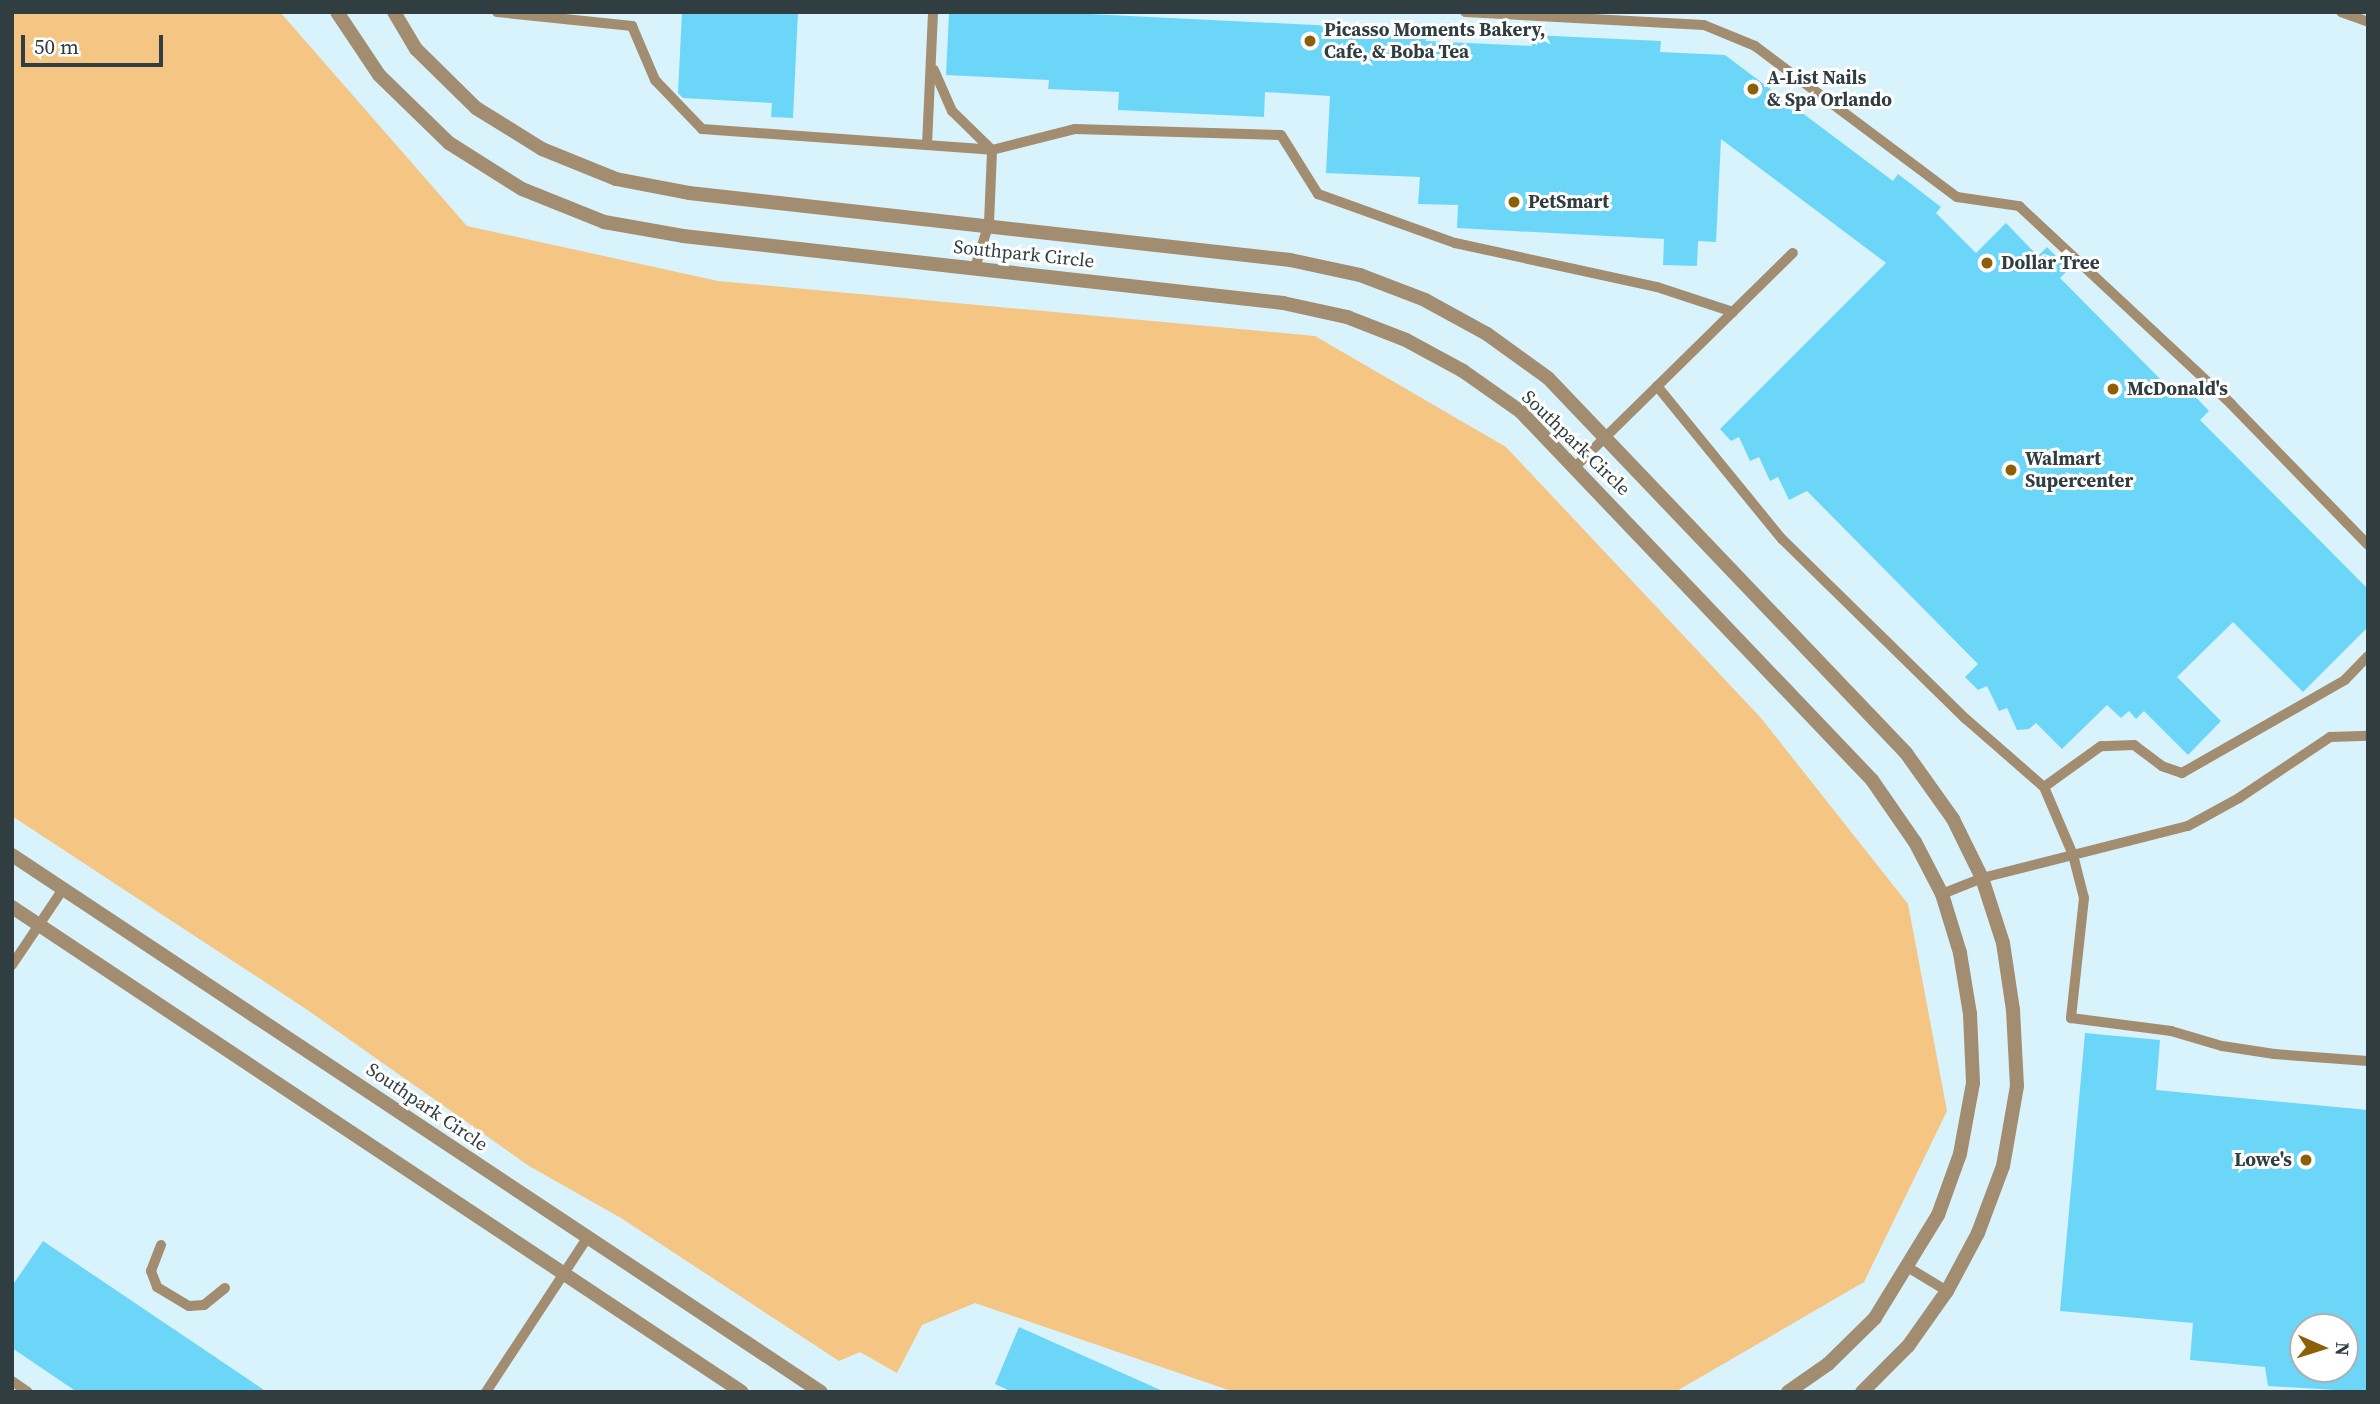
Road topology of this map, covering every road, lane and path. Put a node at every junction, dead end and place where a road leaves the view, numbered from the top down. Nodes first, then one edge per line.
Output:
1 (337, 12) edge
2 (394, 12) edge
3 (497, 12) edge
4 (933, 12) edge
5 (1465, 12) edge
6 (2341, 12) edge
7 (1669, 18) edge
8 (2368, 22) edge
9 (932, 65) junction
10 (927, 145) junction
11 (992, 150) junction
12 (989, 223) junction
13 (1793, 253) dead end
14 (975, 268) junction
15 (1733, 312) junction
16 (1657, 386) junction
17 (1607, 435) junction
18 (1576, 466) junction
19 (2368, 545) edge
20 (2368, 656) edge
21 (2368, 736) edge
22 (2044, 788) junction
23 (12, 855) edge
24 (2073, 855) junction
25 (1982, 878) junction
26 (63, 889) junction
27 (1942, 894) junction
28 (12, 907) edge
29 (39, 925) junction
30 (12, 965) edge
31 (2368, 1061) edge
32 (588, 1237) junction
33 (161, 1245) dead end
34 (1909, 1268) junction
35 (564, 1273) junction
36 (225, 1287) dead end
37 (1947, 1291) junction
38 (12, 1381) edge
39 (28, 1392) edge
40 (486, 1392) edge
41 (742, 1392) edge
42 (821, 1392) edge
43 (1788, 1392) edge
44 (1862, 1392) edge

1 - 14 street, Southpark Circle
2 - 12 street, Southpark Circle
3 - 10 lane
4 - 9 lane
5 - 7 lane
6 - 8 lane
7 - 19 lane
9 - 10 lane
9 - 11 lane
10 - 11 lane
11 - 12 lane
11 - 15 lane
12 - 14 lane
12 - 17 street, Southpark Circle
13 - 15 lane
14 - 18 street, Southpark Circle
15 - 16 lane
16 - 17 lane
16 - 22 lane
17 - 18 lane
17 - 25 street, Southpark Circle
18 - 27 street, Southpark Circle
20 - 22 lane
21 - 24 lane
22 - 24 lane
23 - 26 street, Southpark Circle
24 - 25 lane
24 - 31 lane
25 - 27 lane
25 - 37 street, Southpark Circle
26 - 29 lane
26 - 32 street, Southpark Circle
27 - 34 street, Southpark Circle
28 - 29 street
29 - 30 lane
29 - 35 street
32 - 35 lane
32 - 42 street, Southpark Circle
33 - 36 lane
34 - 37 lane
34 - 43 street, Southpark Circle
35 - 40 lane
35 - 41 street
37 - 44 street, Southpark Circle
38 - 39 lane

